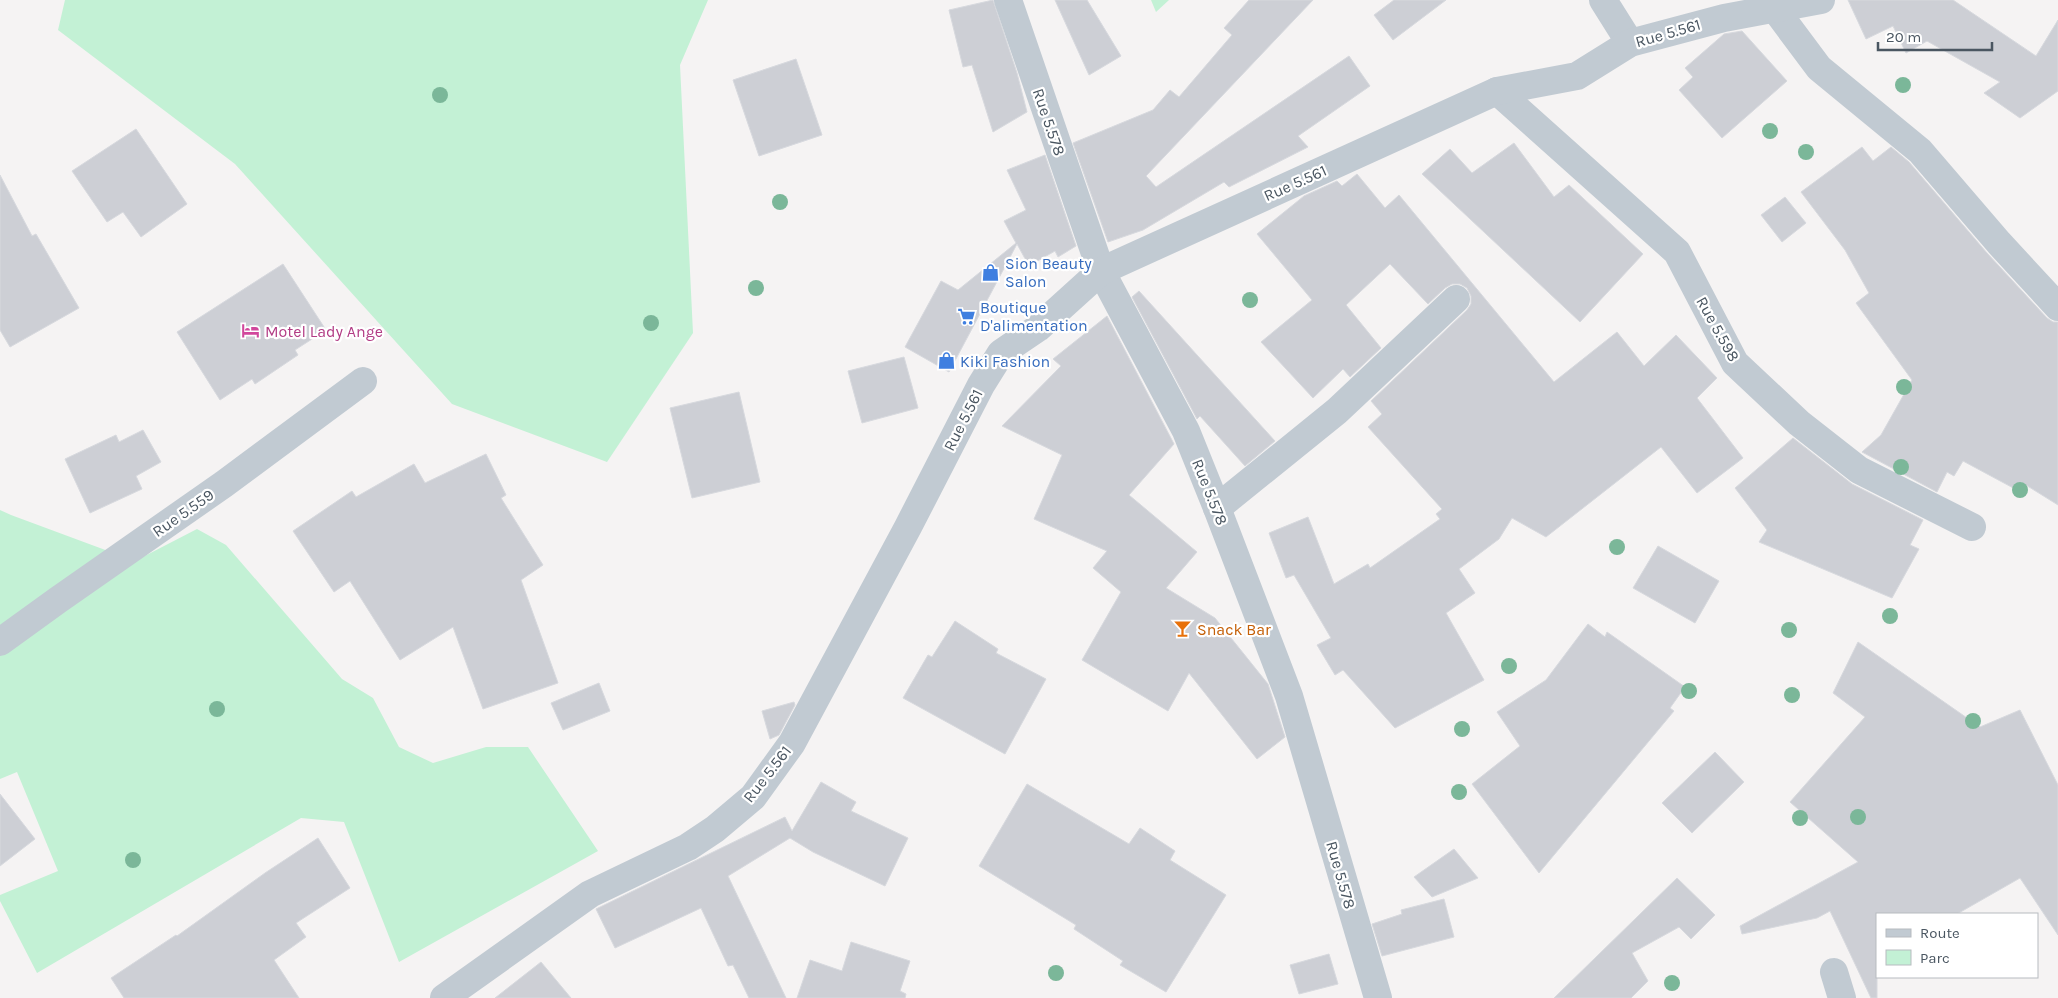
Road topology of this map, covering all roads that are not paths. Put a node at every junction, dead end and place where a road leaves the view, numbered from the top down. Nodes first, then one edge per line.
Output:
1 (1008, 0) edge
2 (1603, 0) edge
3 (1821, 0) edge
4 (1775, 9) junction
5 (1630, 43) junction
6 (1497, 91) junction
7 (1101, 271) junction
8 (1456, 299) dead end
9 (2058, 308) edge
10 (363, 381) dead end
11 (1217, 508) junction
12 (1972, 528) dead end
13 (0, 642) edge
14 (1834, 972) dead end
15 (444, 998) edge
16 (1378, 998) edge
17 (1842, 998) edge

1 - 7 street, Rue 5.578
2 - 5 street
3 - 4 street, Rue 5.561
4 - 5 street, Rue 5.561
4 - 9 street
5 - 6 street, Rue 5.561
6 - 7 street, Rue 5.561
6 - 12 street, Rue 5.598
7 - 11 street, Rue 5.578
7 - 15 street, Rue 5.561
8 - 11 street
10 - 13 street, Rue 5.559
11 - 16 street, Rue 5.578
14 - 17 street

